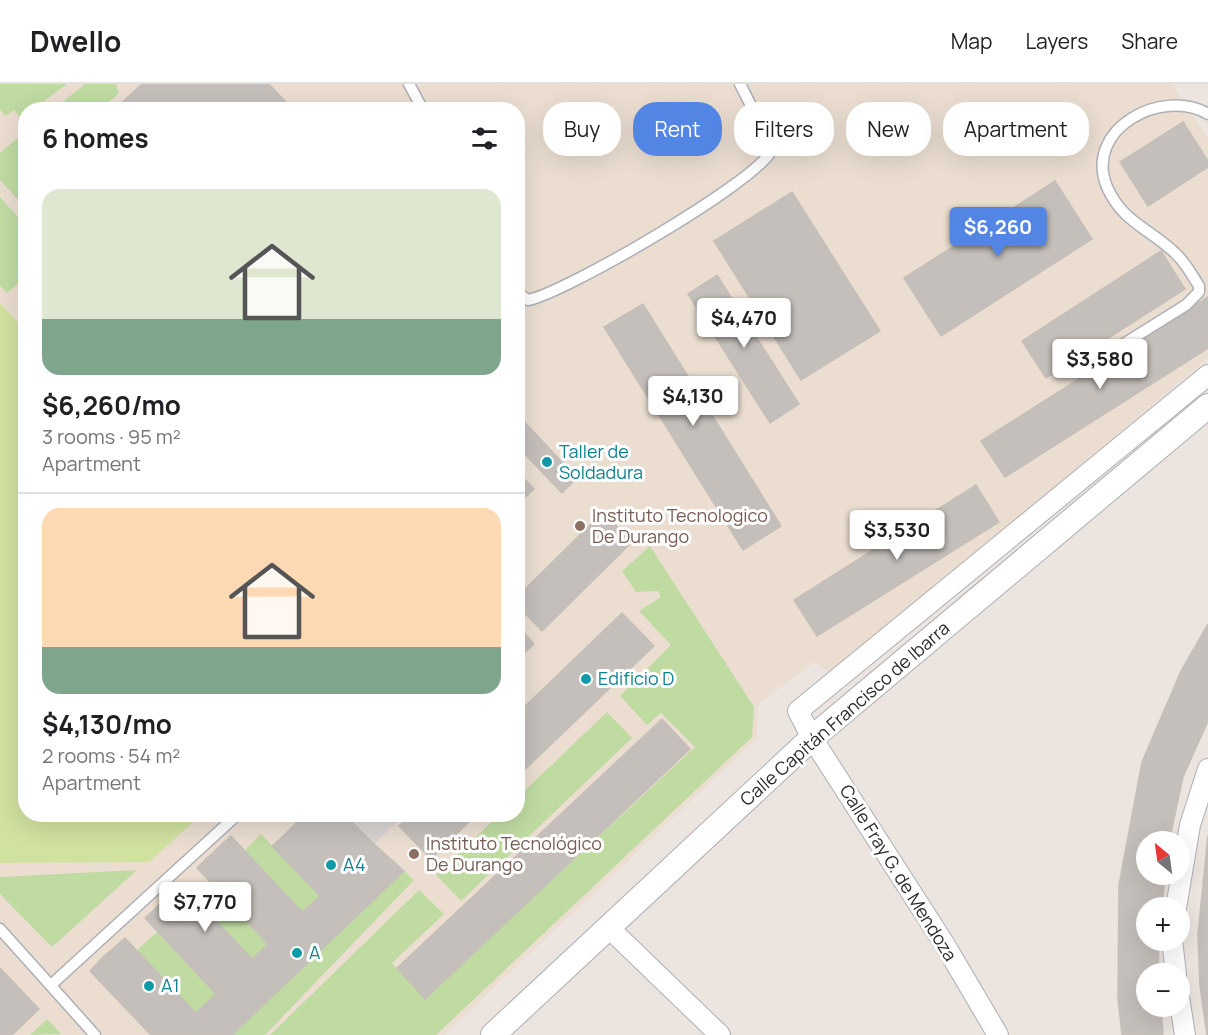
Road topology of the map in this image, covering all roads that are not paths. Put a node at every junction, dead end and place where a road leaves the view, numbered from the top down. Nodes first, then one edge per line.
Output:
1 (408, 84) edge
2 (740, 84) edge
3 (418, 102) edge
4 (1208, 114) edge
5 (525, 298) edge
6 (1114, 351) dead end
7 (1208, 375) edge
8 (1208, 406) edge
9 (812, 738) junction
10 (1208, 769) edge
11 (229, 822) edge
12 (1178, 897) edge
13 (608, 927) junction
14 (0, 929) edge
15 (51, 985) junction
16 (1182, 1017) edge
17 (95, 1035) edge
18 (493, 1035) edge
19 (720, 1035) edge
20 (998, 1035) edge
21 (1185, 1035) edge

1 - 3 lane
2 - 5 lane
4 - 6 lane
7 - 9 street, Calle Fray G. de Mendoza
8 - 9 street, Calle Capitán Francisco de Ibarra
9 - 13 street, Calle Capitán Francisco de Ibarra
9 - 20 street, Calle Fray G. de Mendoza
10 - 12 street
11 - 15 lane
13 - 18 street, Calle Capitán Francisco de Ibarra
13 - 19 street
14 - 15 lane
15 - 17 lane
16 - 21 street

